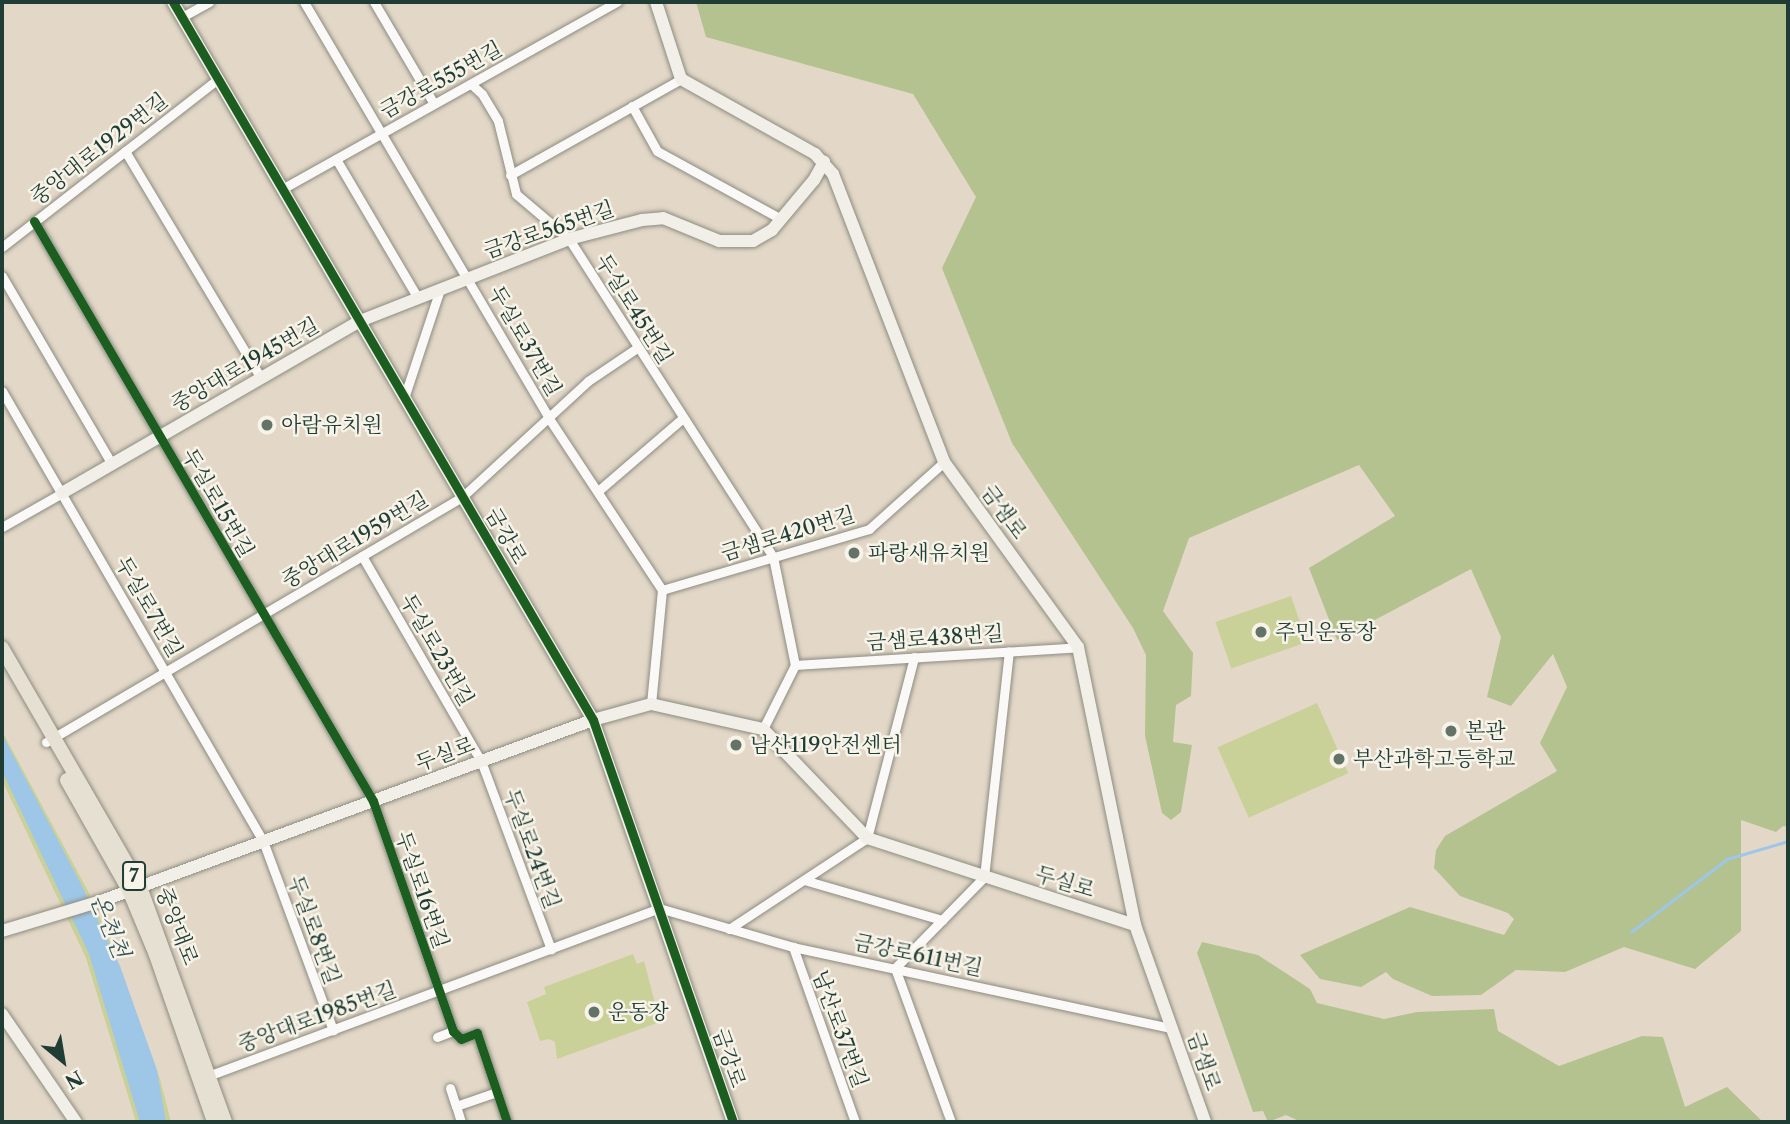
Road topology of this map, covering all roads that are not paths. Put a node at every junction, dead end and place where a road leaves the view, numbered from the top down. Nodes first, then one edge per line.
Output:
1 (173, 2) edge
2 (209, 2) edge
3 (304, 2) edge
4 (374, 2) edge
5 (617, 2) edge
6 (656, 2) edge
7 (182, 17) junction
8 (218, 79) junction
9 (681, 79) junction
10 (471, 84) junction
11 (434, 104) junction
12 (632, 106) junction
13 (382, 133) junction
14 (125, 151) junction
15 (336, 159) junction
16 (824, 162) junction
17 (510, 175) junction
18 (282, 189) junction
19 (780, 219) junction
20 (34, 221) junction
21 (569, 239) junction
22 (2, 247) edge
23 (2, 276) edge
24 (469, 278) junction
25 (440, 289) junction
26 (418, 299) junction
27 (360, 321) junction
28 (637, 348) junction
29 (261, 379) junction
30 (2, 391) edge
31 (404, 398) junction
32 (548, 417) junction
33 (683, 418) junction
34 (160, 436) junction
35 (944, 462) junction
36 (112, 464) junction
37 (598, 491) junction
38 (62, 493) junction
39 (462, 497) junction
40 (2, 527) edge
41 (362, 556) junction
42 (773, 557) junction
43 (662, 590) junction
44 (263, 614) junction
45 (1078, 647) junction
46 (2, 648) edge
47 (1009, 651) junction
48 (914, 657) junction
49 (795, 665) junction
50 (2, 666) edge
51 (166, 671) junction
52 (651, 704) junction
53 (593, 720) junction
54 (763, 729) junction
55 (50, 740) junction
56 (481, 761) junction
57 (373, 801) junction
58 (867, 838) junction
59 (262, 842) junction
60 (984, 877) junction
61 (804, 880) junction
62 (135, 888) junction
63 (659, 908) junction
64 (942, 920) junction
65 (1135, 925) junction
66 (729, 929) junction
67 (2, 931) edge
68 (793, 947) junction
69 (551, 949) junction
70 (895, 968) junction
71 (438, 991) junction
72 (2, 1014) edge
73 (1172, 1028) junction
74 (333, 1030) junction
75 (453, 1031) junction
76 (438, 1037) dead end
77 (208, 1076) junction
78 (450, 1088) dead end
79 (497, 1092) junction
80 (456, 1105) junction
81 (76, 1122) edge
82 (214, 1122) edge
83 (225, 1122) edge
84 (461, 1122) edge
85 (507, 1122) edge
86 (733, 1122) edge
87 (855, 1122) edge
88 (951, 1122) edge
89 (1205, 1122) edge

1 - 7 main road, 금강로
2 - 7 street
3 - 13 street, 두실로37번길
4 - 11 street
5 - 10 street, 금강로555번길
6 - 9 main road
7 - 8 main road, 금강로
8 - 14 street, 중앙대로1929번길
8 - 18 main road, 금강로
9 - 12 street
9 - 16 main road, 금샘로
10 - 11 street, 금강로555번길
10 - 17 street, 두실로45번길
11 - 13 street, 금강로555번길
12 - 17 street
12 - 19 street
13 - 15 street, 금강로555번길
13 - 24 street, 두실로37번길
14 - 20 street, 중앙대로1929번길
14 - 29 street
15 - 18 street, 금강로555번길
15 - 26 street
16 - 19 main road, 금강로565번길
16 - 35 main road, 금샘로
17 - 21 street, 두실로45번길
18 - 27 main road, 금강로
19 - 21 main road, 금강로565번길
20 - 22 street, 중앙대로1929번길
20 - 34 street, 두실로15번길
21 - 24 main road, 금강로565번길
21 - 28 street, 두실로45번길
23 - 36 street
24 - 25 main road, 금강로565번길
24 - 32 street, 두실로37번길
25 - 26 main road, 금강로565번길
25 - 31 street
26 - 27 main road, 금강로565번길
27 - 29 main road, 중앙대로1945번길
27 - 31 main road, 금강로
28 - 32 street, 중앙대로1959번길
28 - 33 street, 두실로45번길
29 - 34 main road, 중앙대로1945번길
30 - 38 street, 두실로7번길
31 - 39 main road, 금강로
32 - 37 street, 두실로37번길
32 - 39 street, 중앙대로1959번길
33 - 37 street
33 - 42 street, 두실로45번길
34 - 36 main road, 중앙대로1945번길
34 - 44 street, 두실로15번길
35 - 42 street, 금샘로420번길
35 - 45 main road, 금샘로
36 - 38 main road, 중앙대로1945번길
37 - 43 street, 두실로37번길
38 - 40 street, 중앙대로1945번길
38 - 51 street, 두실로7번길
39 - 41 street, 중앙대로1959번길
39 - 53 main road, 금강로
41 - 44 street, 중앙대로1959번길
41 - 56 street, 두실로23번길
42 - 43 street, 금샘로420번길
42 - 49 street, 두실로45번길
43 - 52 street
44 - 51 street, 중앙대로1959번길
44 - 57 street, 두실로15번길
45 - 47 street, 금샘로438번길
45 - 65 main road, 금샘로
46 - 55 main road, 중앙대로 / 7
47 - 48 street, 금샘로438번길
47 - 60 street
48 - 49 street, 금샘로438번길
48 - 58 street
49 - 54 street
50 - 55 main road, 중앙대로 / 7
51 - 55 street, 중앙대로1959번길
51 - 59 street, 두실로7번길
52 - 53 main road, 두실로
52 - 54 main road, 두실로
53 - 56 main road, 두실로
53 - 63 main road, 금강로
54 - 58 main road, 두실로
55 - 62 main road, 중앙대로 / 7
56 - 57 main road, 두실로
56 - 69 street, 두실로24번길
57 - 59 main road, 두실로
57 - 71 street, 두실로16번길
58 - 60 main road, 두실로
58 - 61 street
59 - 62 main road, 두실로
59 - 74 street, 두실로8번길
60 - 64 street
60 - 65 main road, 두실로
61 - 64 street
61 - 66 street
62 - 67 main road, 두실로
62 - 77 main road, 중앙대로 / 7
62 - 82 main road, 중앙대로 / 7
63 - 66 street, 금강로611번길
63 - 69 street, 중앙대로1985번길
63 - 86 main road, 금강로
64 - 70 street
65 - 73 main road, 금샘로
66 - 68 street, 금강로611번길
68 - 70 street, 금강로611번길
68 - 87 street, 남산로37번길
69 - 71 street, 중앙대로1985번길
70 - 73 street, 금강로611번길
70 - 88 street
71 - 74 street, 중앙대로1985번길
71 - 75 street
72 - 81 main road
73 - 89 main road, 금샘로
74 - 77 street, 중앙대로1985번길
75 - 76 street
75 - 79 street
77 - 83 main road, 중앙대로 / 7
78 - 80 street
79 - 80 street
79 - 85 street
80 - 84 street

